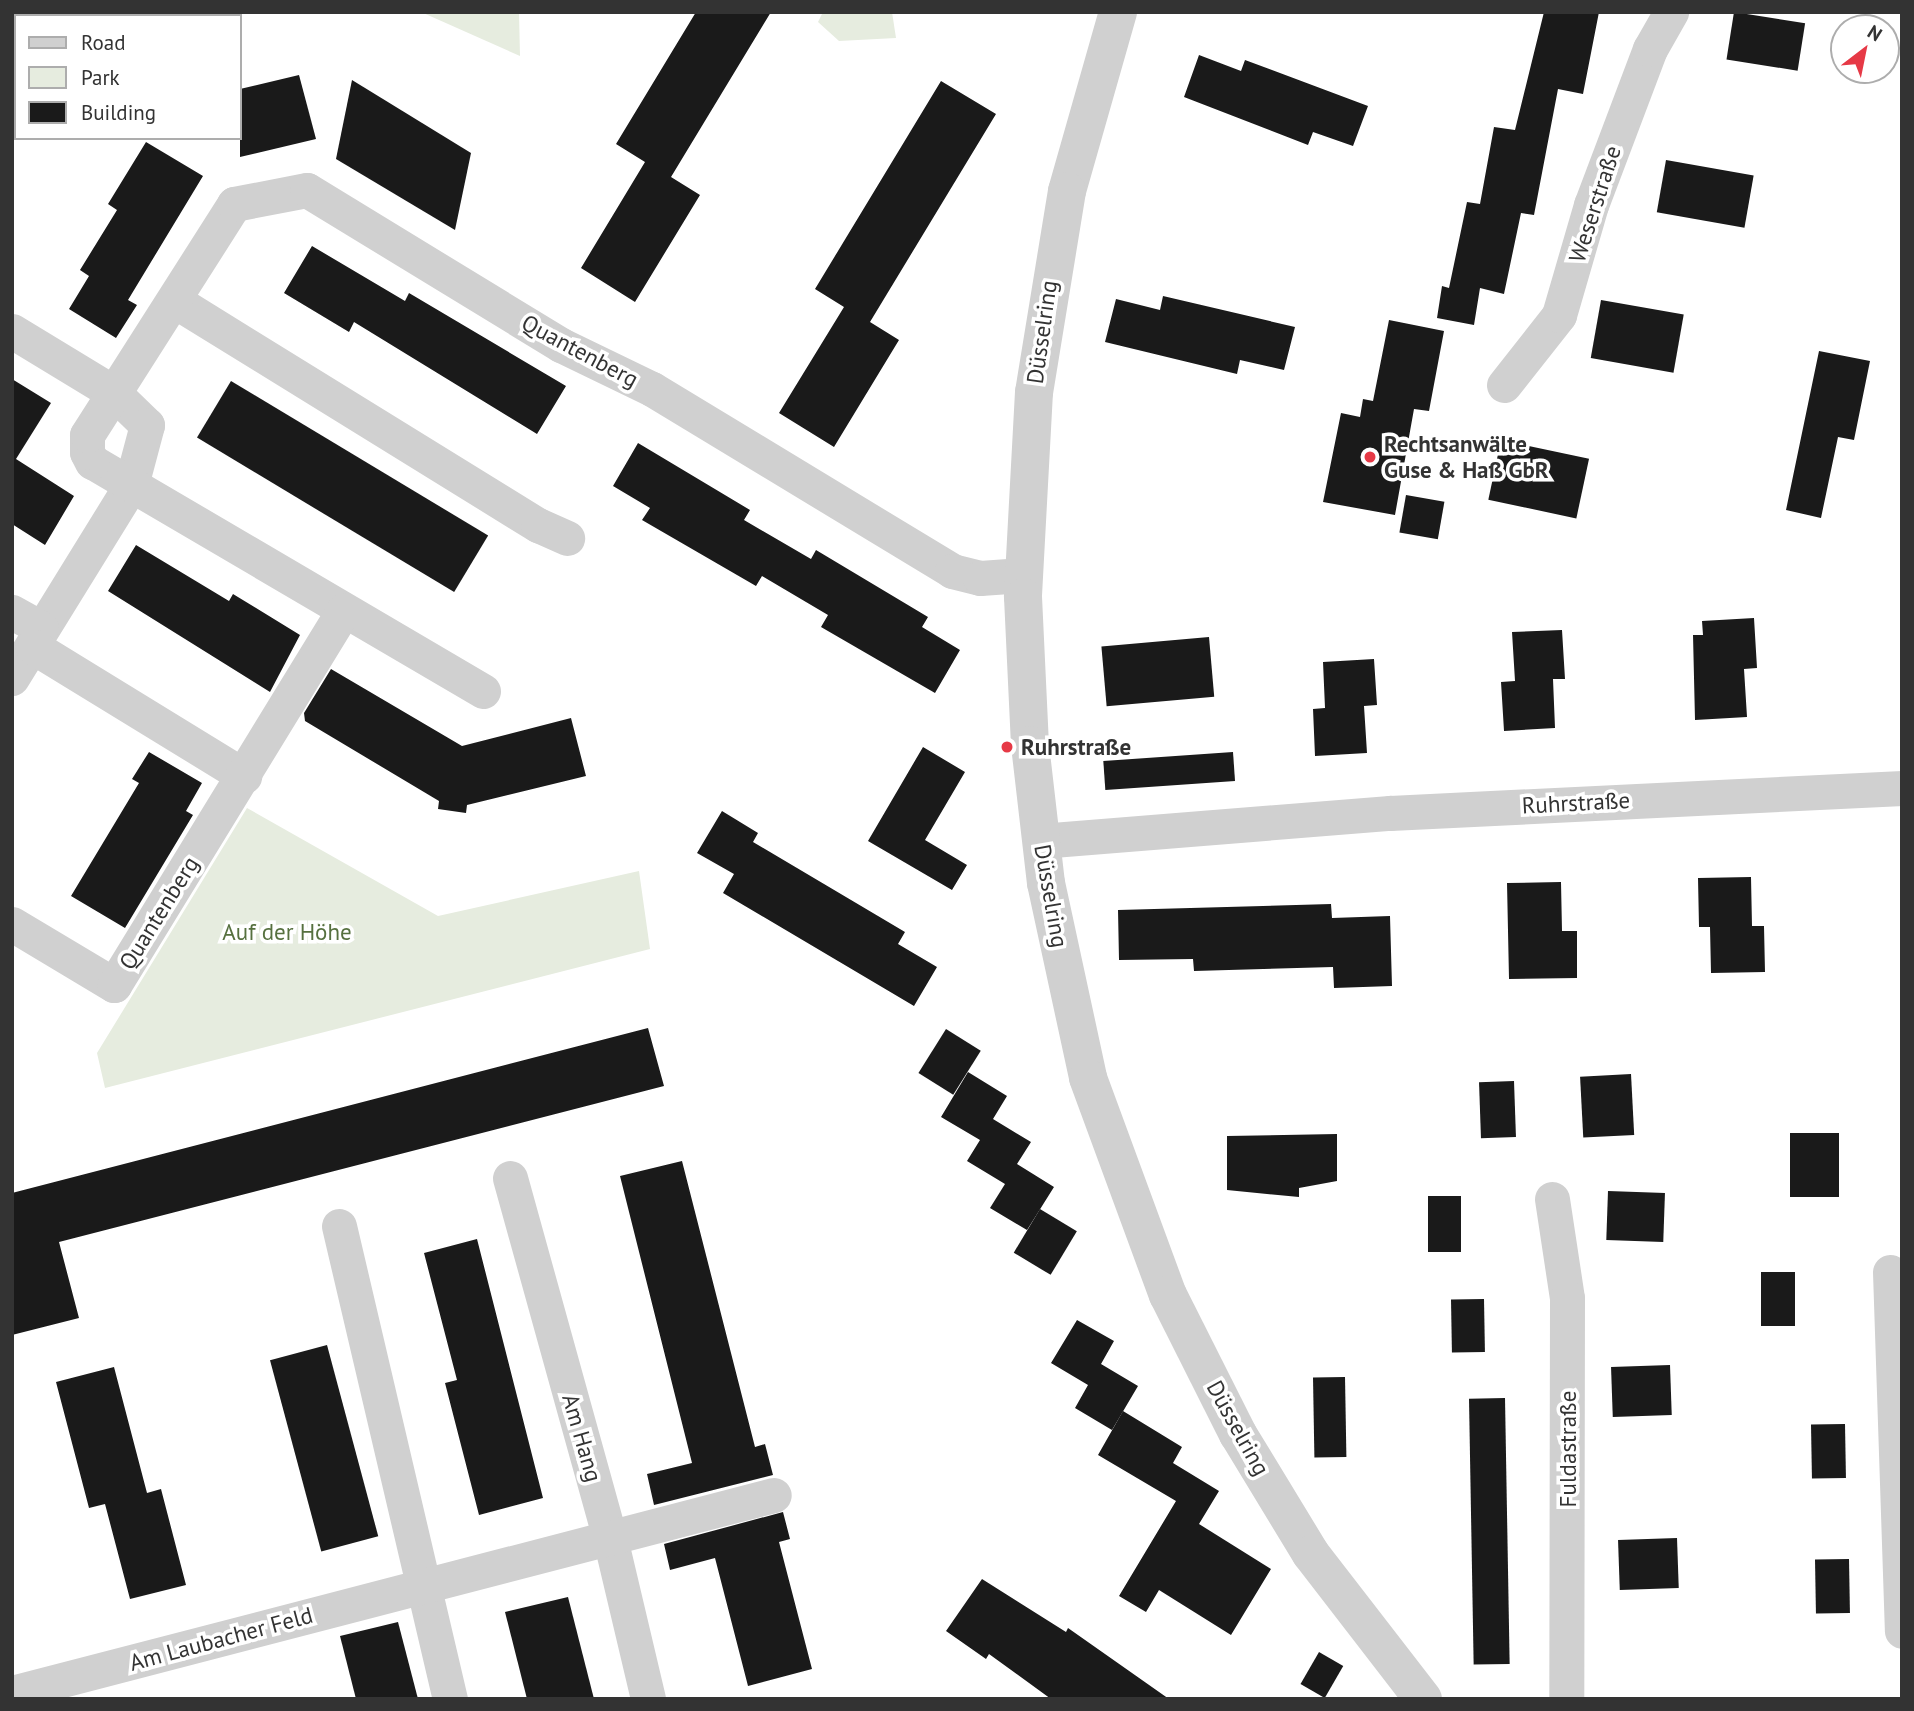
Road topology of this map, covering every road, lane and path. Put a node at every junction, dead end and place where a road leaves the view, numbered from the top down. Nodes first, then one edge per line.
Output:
1 (1118, 12) edge
2 (1671, 12) edge
3 (176, 301) junction
4 (12, 331) edge
5 (1504, 385) dead end
6 (114, 393) junction
7 (131, 485) junction
8 (567, 538) dead end
9 (1023, 575) junction
10 (343, 611) junction
11 (28, 629) edge
12 (12, 678) edge
13 (483, 691) dead end
14 (244, 776) junction
15 (1902, 788) edge
16 (1040, 841) junction
17 (12, 924) edge
18 (510, 1178) dead end
19 (1552, 1199) dead end
20 (340, 1226) dead end
21 (1890, 1272) dead end
22 (774, 1495) dead end
23 (610, 1538) junction
24 (422, 1586) junction
25 (1902, 1630) edge
26 (18, 1694) edge
27 (450, 1699) edge
28 (648, 1699) edge
29 (1423, 1699) edge
30 (1566, 1699) edge

1 - 9 street, Düsselring
2 - 5 street, Weserstraße
3 - 6 street, Quantenberg
3 - 8 street
3 - 9 street, Quantenberg
4 - 6 street
6 - 7 street
6 - 7 street, Quantenberg
7 - 10 street
7 - 11 street
9 - 16 street, Düsselring
10 - 13 street
10 - 14 street, Quantenberg
11 - 12 street
11 - 14 street
14 - 17 street, Quantenberg
15 - 16 street, Ruhrstraße
16 - 29 street, Düsselring
18 - 23 street, Am Hang
19 - 30 street, Fuldastraße
20 - 24 street
21 - 25 street
22 - 23 street, Am Laubacher Feld
23 - 24 street, Am Laubacher Feld
23 - 28 street, Am Hang
24 - 26 street, Am Laubacher Feld
24 - 27 street

